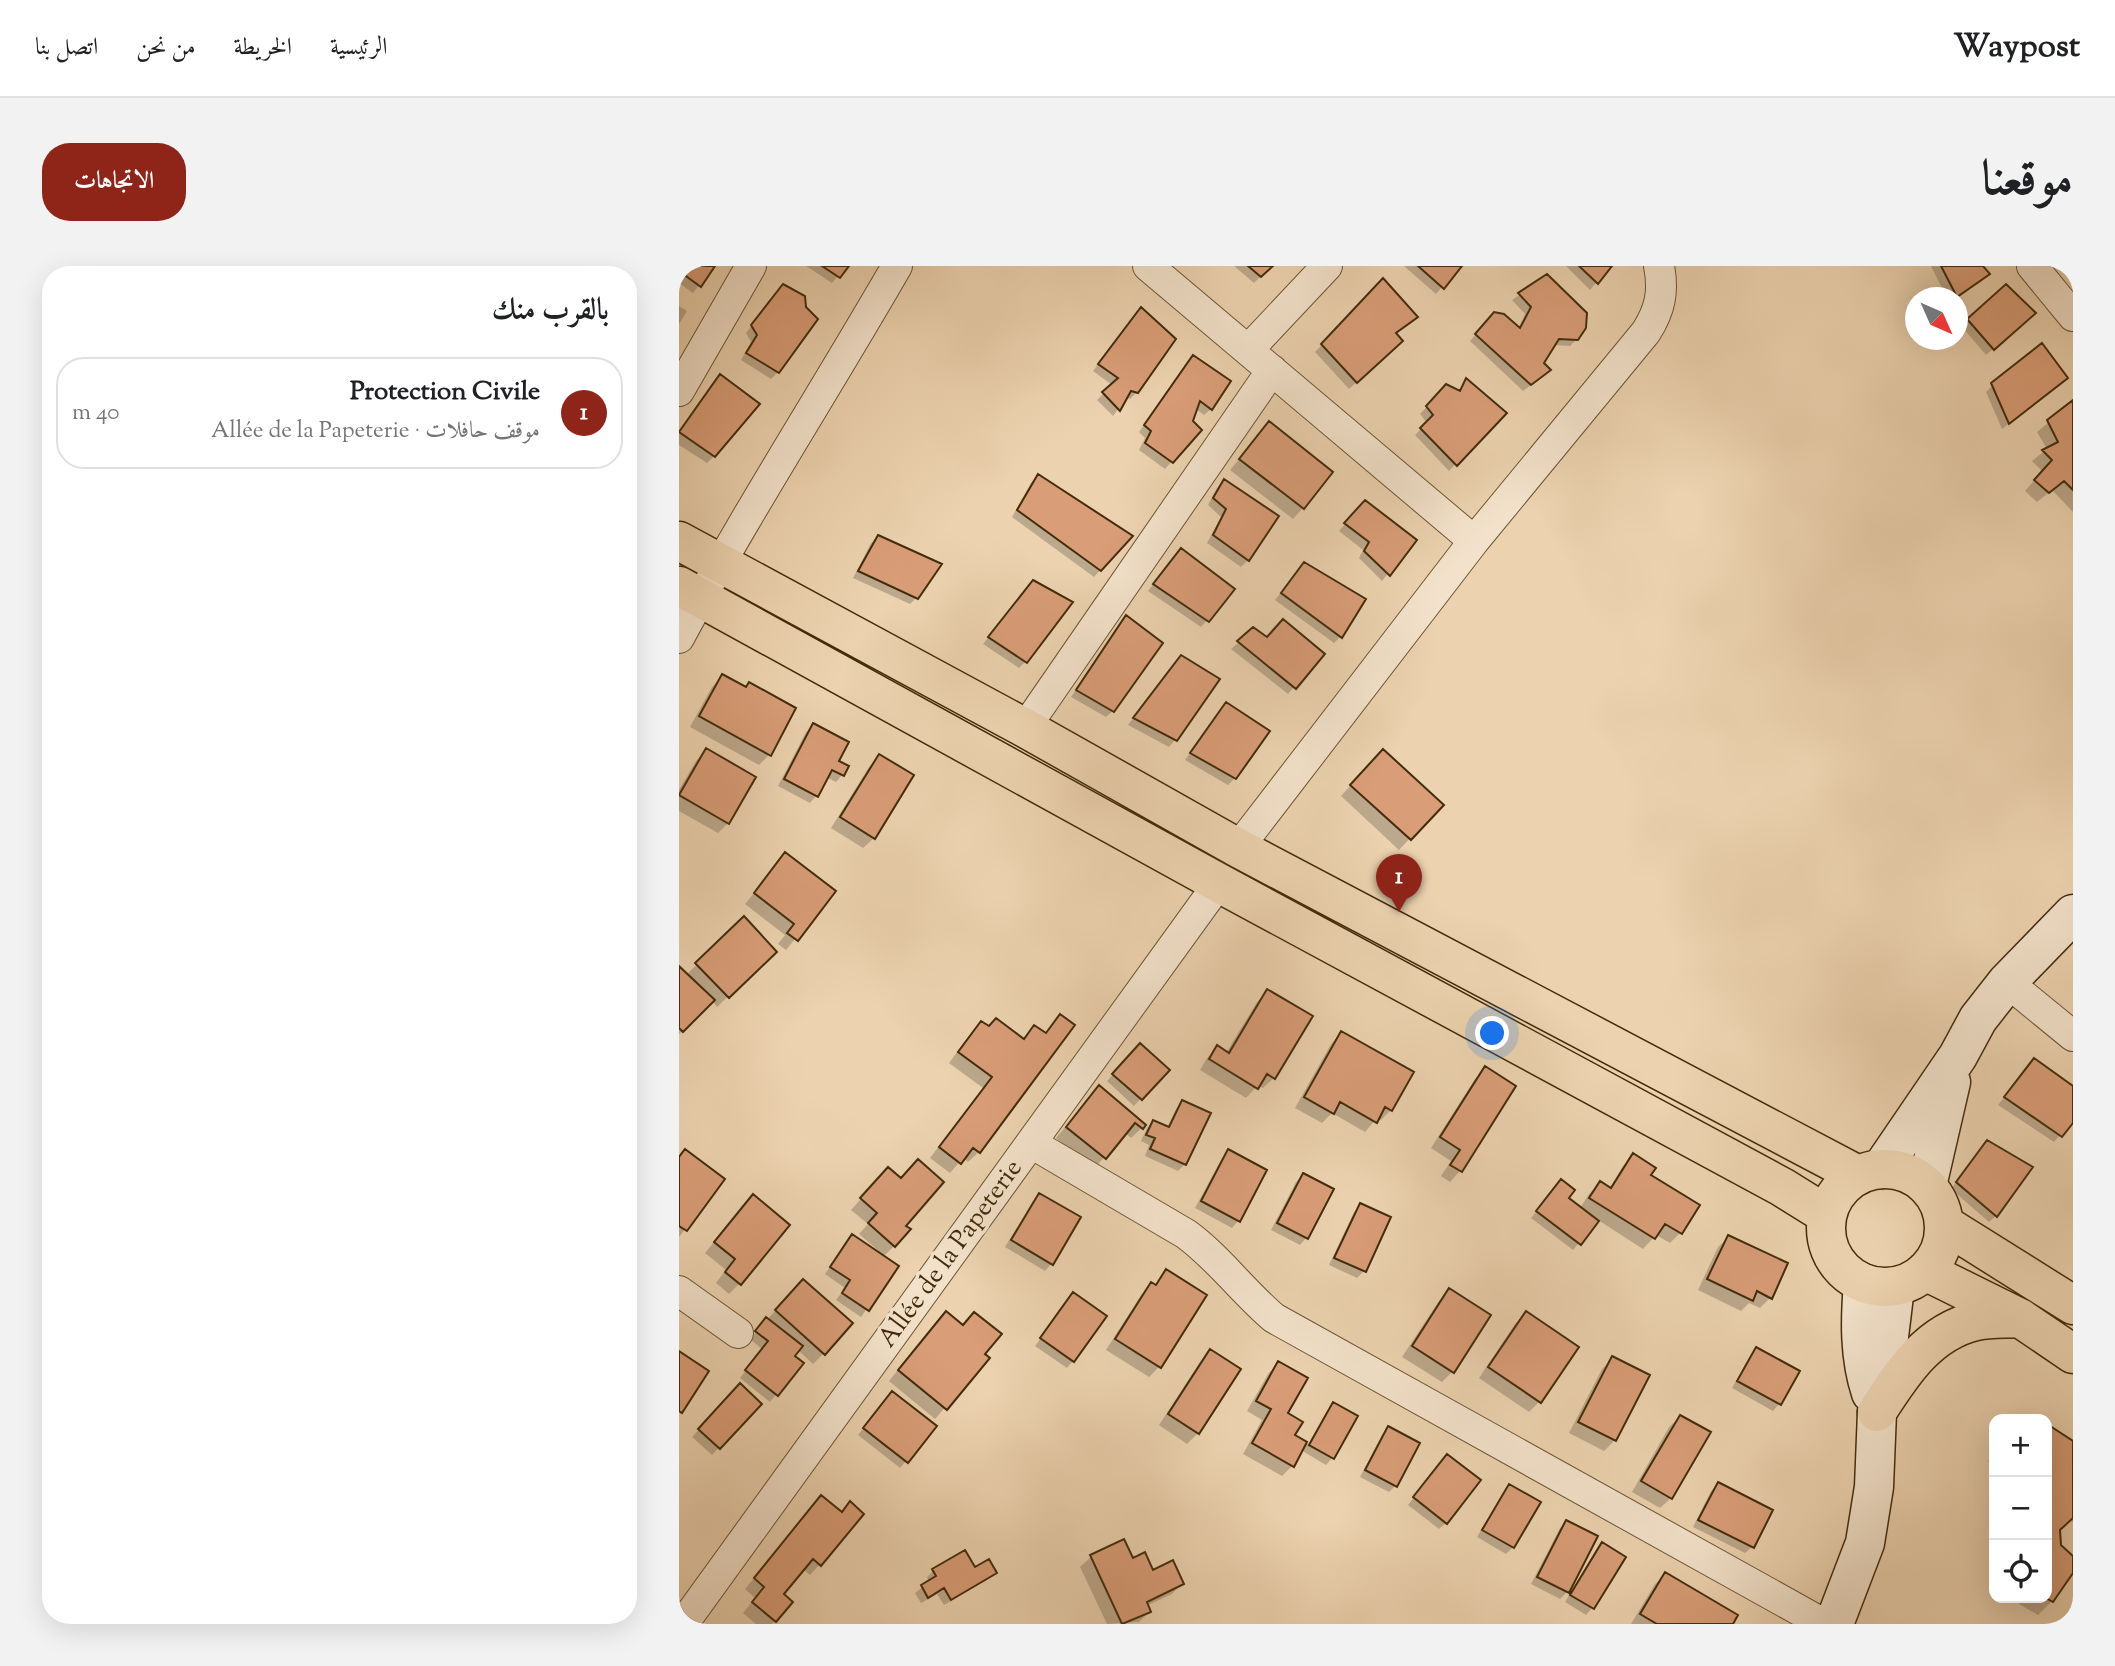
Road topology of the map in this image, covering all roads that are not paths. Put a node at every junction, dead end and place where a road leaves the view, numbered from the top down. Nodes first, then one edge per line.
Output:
1 (751, 266) edge
2 (897, 266) edge
3 (1148, 266) edge
4 (1327, 266) edge
5 (1658, 266) edge
6 (2032, 266) edge
7 (2073, 316) edge
8 (1248, 350) junction
9 (1272, 370) junction
10 (679, 391) edge
11 (679, 541) edge
12 (1474, 541) junction
13 (719, 563) junction
14 (690, 592) edge
15 (679, 638) edge
16 (1025, 727) junction
17 (1238, 848) junction
18 (1219, 883) junction
19 (2073, 914) edge
20 (2007, 982) junction
21 (2073, 1036) edge
22 (1958, 1056) junction
23 (1031, 1143) junction
24 (1870, 1172) junction
25 (1927, 1186) junction
26 (1827, 1215) junction
27 (1944, 1224) junction
28 (1894, 1280) junction
29 (679, 1291) edge
30 (2073, 1305) edge
31 (2020, 1318) junction
32 (738, 1333) dead end
33 (2073, 1354) edge
34 (1877, 1412) junction
35 (683, 1624) edge
36 (1824, 1624) edge
37 (1834, 1624) edge

1 - 10 street
2 - 13 street
3 - 8 street
4 - 8 street
5 - 12 street
6 - 7 street
8 - 9 street
9 - 12 street
9 - 16 street
11 - 13 main road
12 - 17 street
13 - 14 street
13 - 16 main road
14 - 15 street
14 - 18 main road
16 - 17 main road
17 - 24 main road
18 - 23 street, Allée de la Papeterie
18 - 26 main road
19 - 20 main road
20 - 21 street
20 - 22 main road
22 - 24 main road
22 - 25 main road
23 - 35 street, Allée de la Papeterie
23 - 36 street
24 - 25 main road
24 - 26 main road
25 - 27 main road
26 - 28 main road
27 - 28 main road
27 - 30 main road
28 - 31 main road
28 - 34 main road
29 - 32 street
31 - 33 main road
31 - 34 main road
34 - 37 main road

